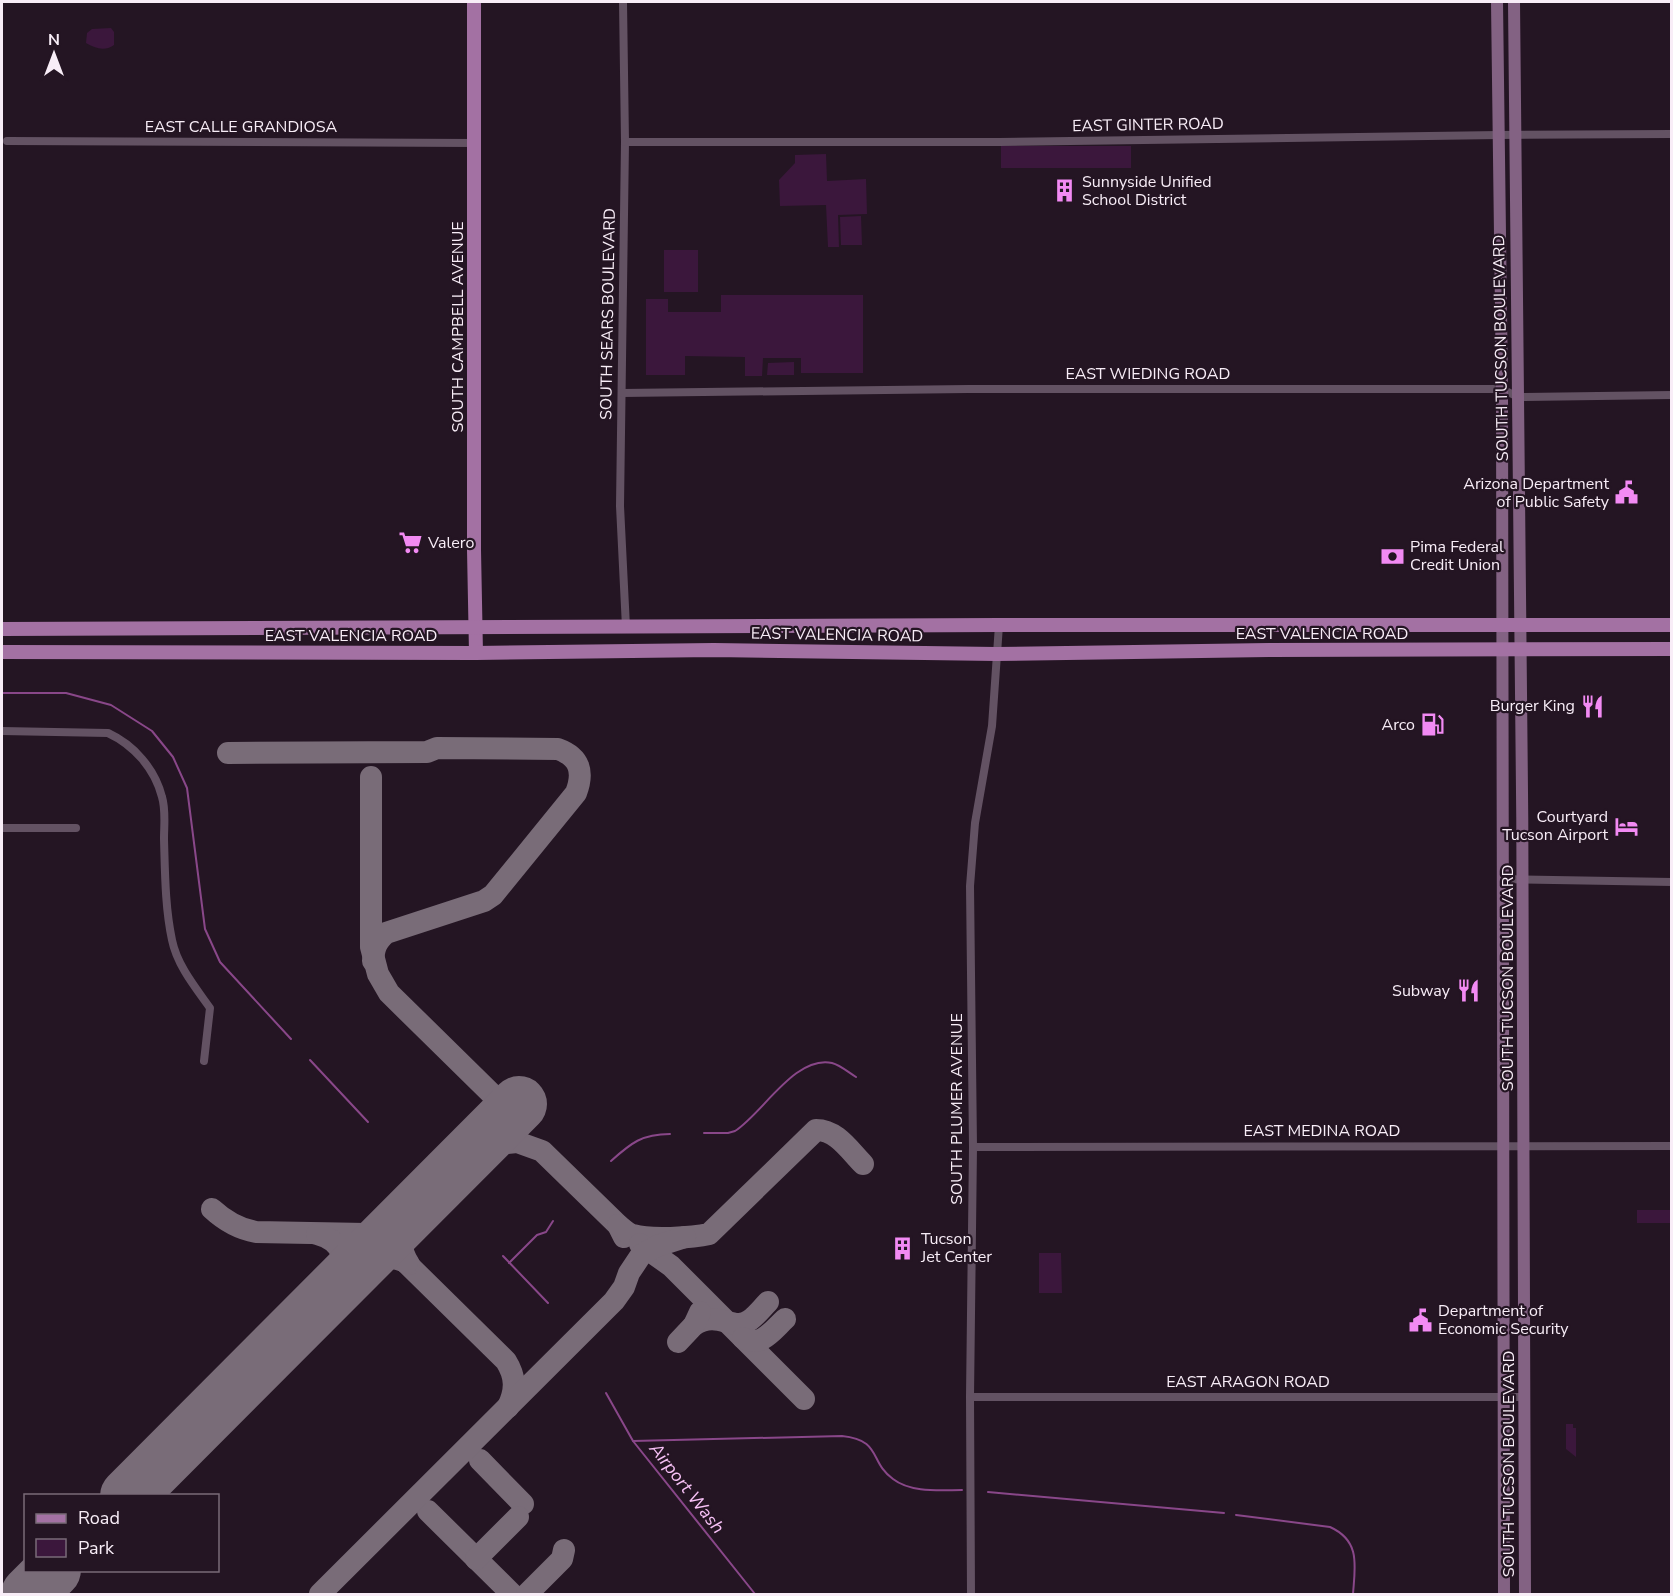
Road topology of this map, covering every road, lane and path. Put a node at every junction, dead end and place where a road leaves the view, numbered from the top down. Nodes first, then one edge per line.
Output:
1 (474, 2) edge
2 (623, 2) edge
3 (1497, 2) edge
4 (1514, 2) edge
5 (1671, 134) edge
6 (1499, 135) junction
7 (1516, 135) junction
8 (7, 141) dead end
9 (624, 142) junction
10 (474, 143) junction
11 (1502, 389) junction
12 (622, 393) junction
13 (1671, 395) edge
14 (1518, 397) junction
15 (1269, 624) junction
16 (1501, 624) junction
17 (999, 625) junction
18 (1522, 625) junction
19 (1671, 625) edge
20 (475, 627) junction
21 (626, 627) junction
22 (2, 629) edge
23 (224, 629) junction
24 (1671, 649) edge
25 (1269, 650) junction
26 (1501, 650) junction
27 (1522, 650) junction
28 (2, 652) edge
29 (224, 653) junction
30 (476, 653) junction
31 (996, 654) junction
32 (2, 731) edge
33 (2, 828) edge
34 (76, 828) dead end
35 (1502, 879) junction
36 (1524, 880) junction
37 (1671, 882) edge
38 (204, 1061) dead end
39 (1502, 1146) junction
40 (1524, 1146) junction
41 (1671, 1146) edge
42 (973, 1147) junction
43 (970, 1397) junction
44 (1503, 1397) junction
45 (1525, 1397) junction
46 (971, 1594) edge
47 (1503, 1594) edge
48 (1525, 1594) edge

1 - 10 main road, SOUTH CAMPBELL AVENUE
2 - 9 street, SOUTH SEARS BOULEVARD
3 - 6 main road, SOUTH TUCSON BOULEVARD
4 - 7 main road, SOUTH TUCSON BOULEVARD
5 - 7 street, EAST GINTER ROAD
6 - 7 street, EAST GINTER ROAD
6 - 9 street, EAST GINTER ROAD
6 - 11 main road, SOUTH TUCSON BOULEVARD
7 - 14 main road, SOUTH TUCSON BOULEVARD
8 - 10 street, EAST CALLE GRANDIOSA
9 - 12 street, SOUTH SEARS BOULEVARD
10 - 20 main road, SOUTH CAMPBELL AVENUE
11 - 12 street, EAST WIEDING ROAD
11 - 14 street, EAST WIEDING ROAD
11 - 16 main road, SOUTH TUCSON BOULEVARD
12 - 21 street, SOUTH SEARS BOULEVARD
13 - 14 street, EAST WIEDING ROAD
14 - 18 main road, SOUTH TUCSON BOULEVARD
15 - 16 main road, EAST VALENCIA ROAD
15 - 17 main road, EAST VALENCIA ROAD
15 - 25 main road
16 - 18 main road, EAST VALENCIA ROAD
16 - 26 main road, SOUTH TUCSON BOULEVARD
17 - 21 main road, EAST VALENCIA ROAD
17 - 31 street, SOUTH PLUMER AVENUE
18 - 19 main road, EAST VALENCIA ROAD
18 - 27 main road, SOUTH TUCSON BOULEVARD
20 - 21 main road, EAST VALENCIA ROAD
20 - 23 main road, EAST VALENCIA ROAD
20 - 30 main road, SOUTH CAMPBELL AVENUE
22 - 23 main road, EAST VALENCIA ROAD
23 - 29 main road
24 - 27 main road, EAST VALENCIA ROAD
25 - 26 main road, EAST VALENCIA ROAD
25 - 31 main road, EAST VALENCIA ROAD
26 - 27 main road, EAST VALENCIA ROAD
26 - 35 main road, SOUTH TUCSON BOULEVARD
27 - 36 main road, SOUTH TUCSON BOULEVARD
28 - 29 main road, EAST VALENCIA ROAD
29 - 30 main road, EAST VALENCIA ROAD
30 - 31 main road, EAST VALENCIA ROAD
31 - 42 street, SOUTH PLUMER AVENUE
32 - 38 street
33 - 34 street
35 - 36 street
35 - 39 main road, SOUTH TUCSON BOULEVARD
36 - 37 street
36 - 40 main road, SOUTH TUCSON BOULEVARD
39 - 40 street, EAST MEDINA ROAD
39 - 42 street, EAST MEDINA ROAD
39 - 44 main road, SOUTH TUCSON BOULEVARD
40 - 41 street, EAST MEDINA ROAD
40 - 45 main road, SOUTH TUCSON BOULEVARD
42 - 43 street, SOUTH PLUMER AVENUE
43 - 44 street, EAST ARAGON ROAD
43 - 46 street, SOUTH PLUMER AVENUE
44 - 45 street, EAST ARAGON ROAD
44 - 47 main road, SOUTH TUCSON BOULEVARD
45 - 48 main road, SOUTH TUCSON BOULEVARD

